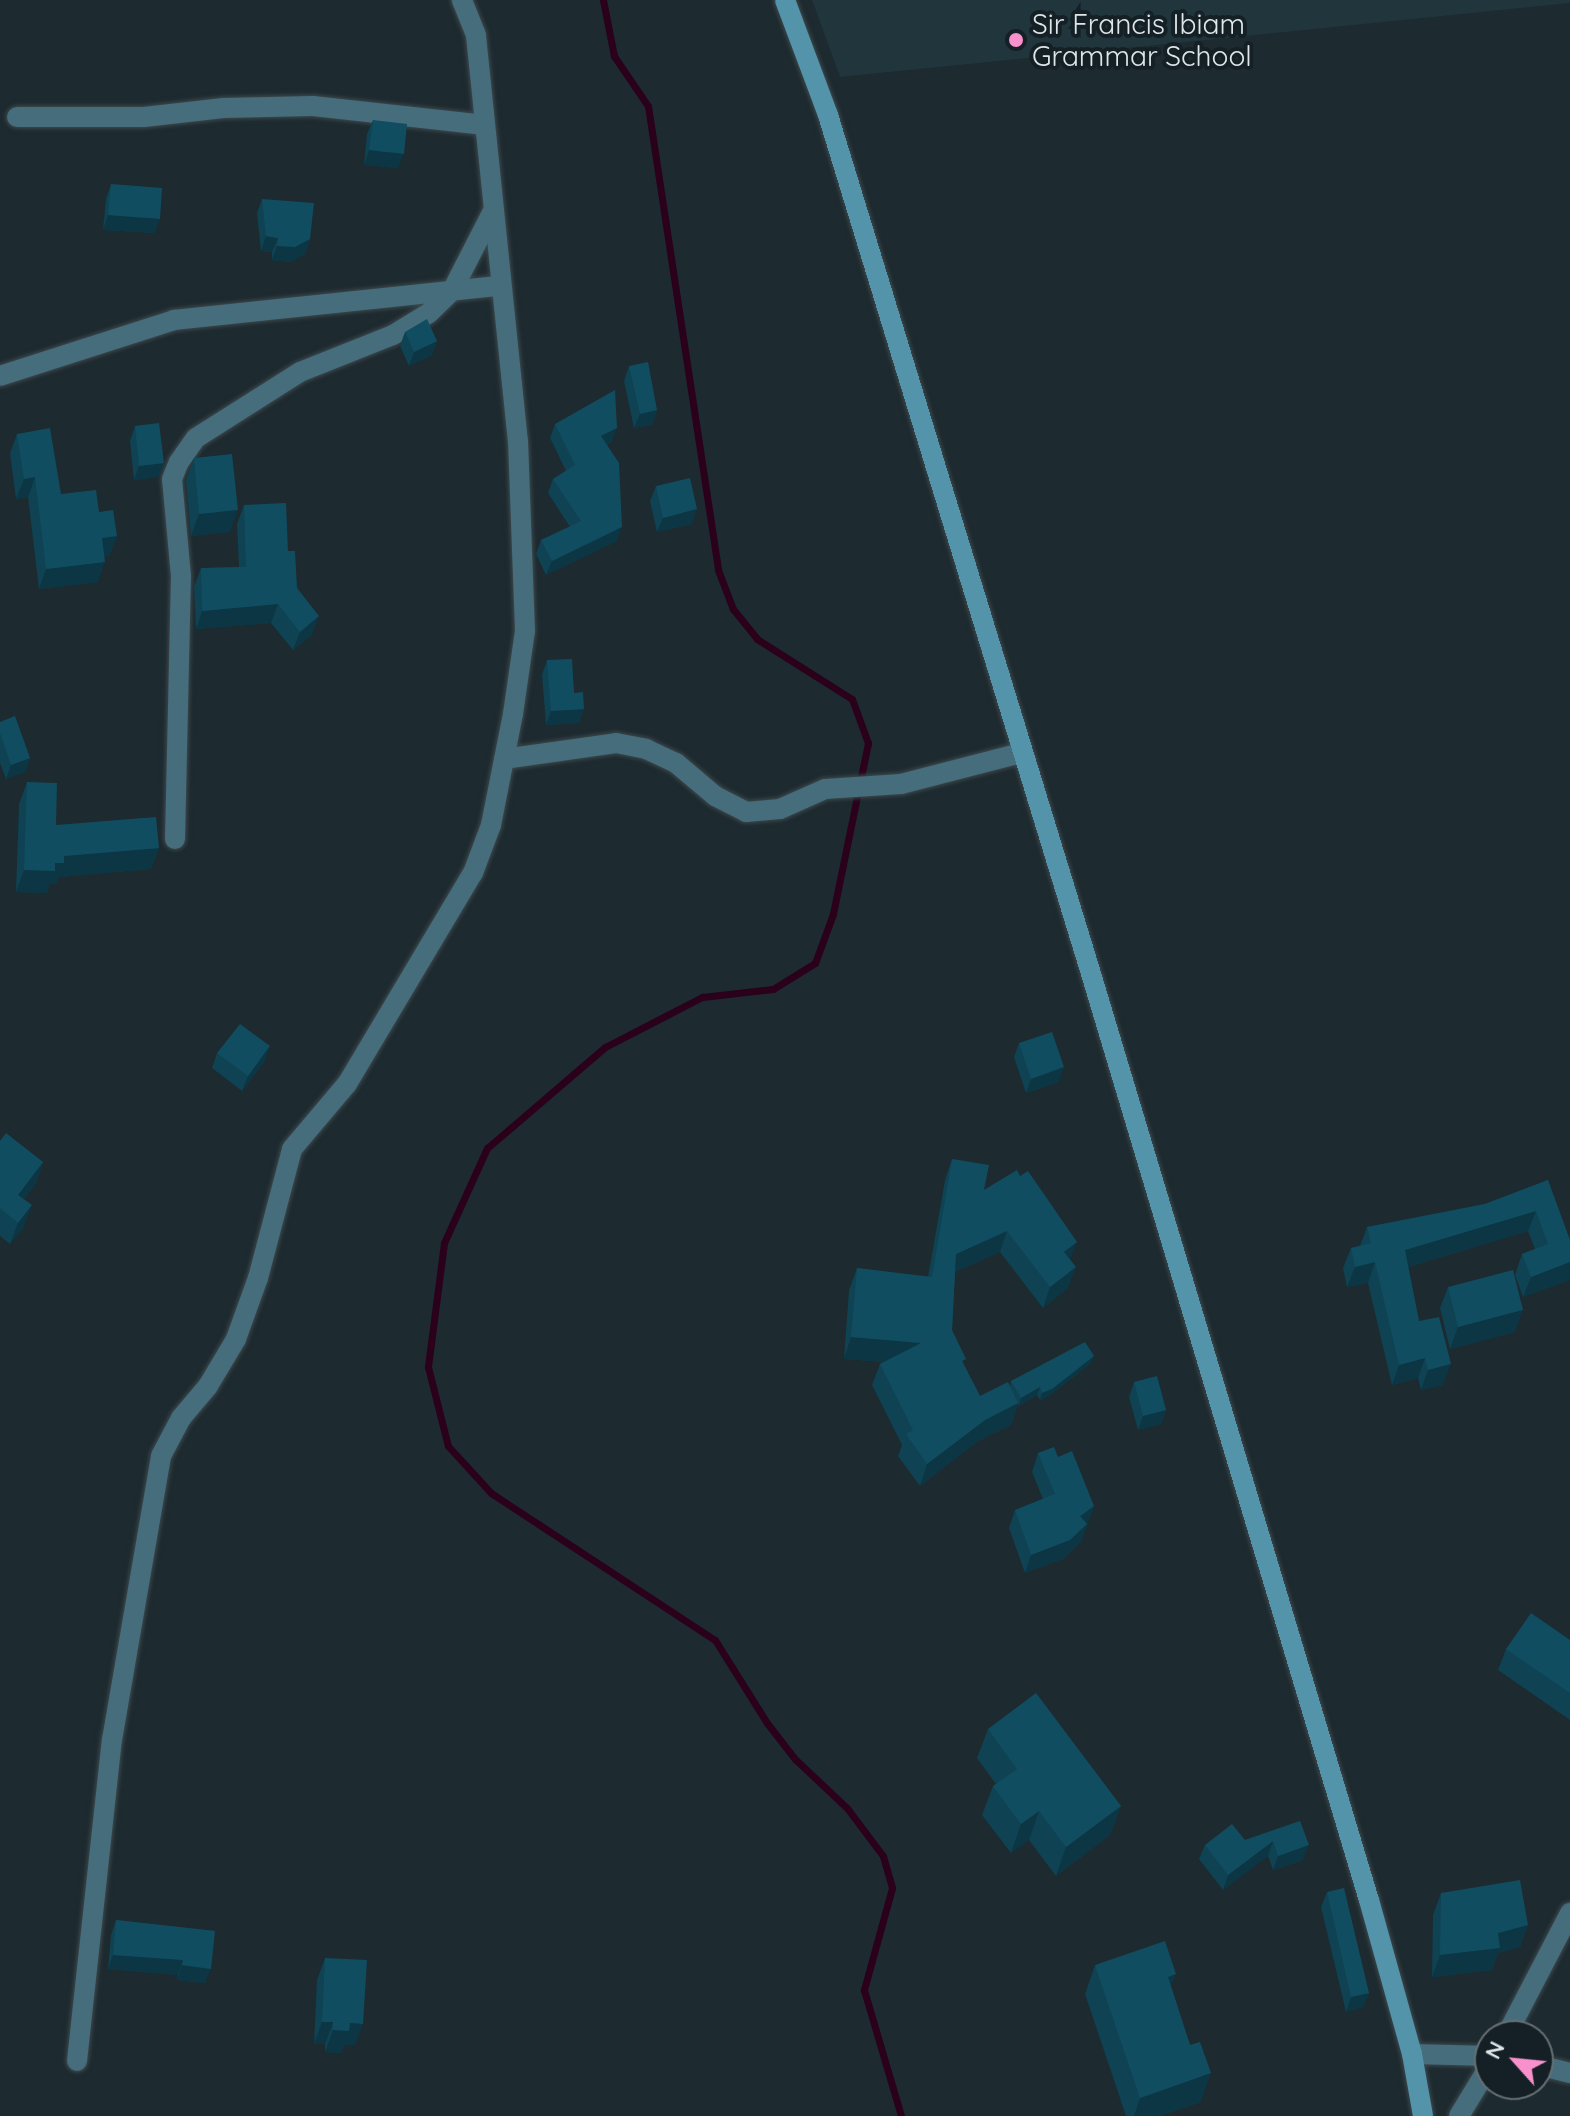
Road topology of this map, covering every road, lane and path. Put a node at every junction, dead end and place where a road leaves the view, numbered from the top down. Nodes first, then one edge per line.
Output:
1 (462, 0) edge
2 (785, 0) edge
3 (17, 117) dead end
4 (485, 125) junction
5 (493, 211) junction
6 (500, 286) junction
7 (452, 291) junction
8 (0, 376) edge
9 (1021, 753) junction
10 (504, 759) junction
11 (175, 839) dead end
12 (1570, 1913) edge
13 (1514, 2020) edge
14 (1412, 2054) junction
15 (1474, 2056) edge
16 (77, 2061) dead end
17 (1474, 2091) edge
18 (1423, 2116) edge
19 (1459, 2116) edge

1 - 4 street
2 - 9 main road
3 - 4 street
4 - 5 street
5 - 6 street
5 - 7 street
6 - 7 street
6 - 10 street
7 - 8 street
7 - 11 street
9 - 10 street
9 - 14 main road
10 - 16 street
12 - 13 street
14 - 15 street
14 - 18 main road
17 - 19 street

